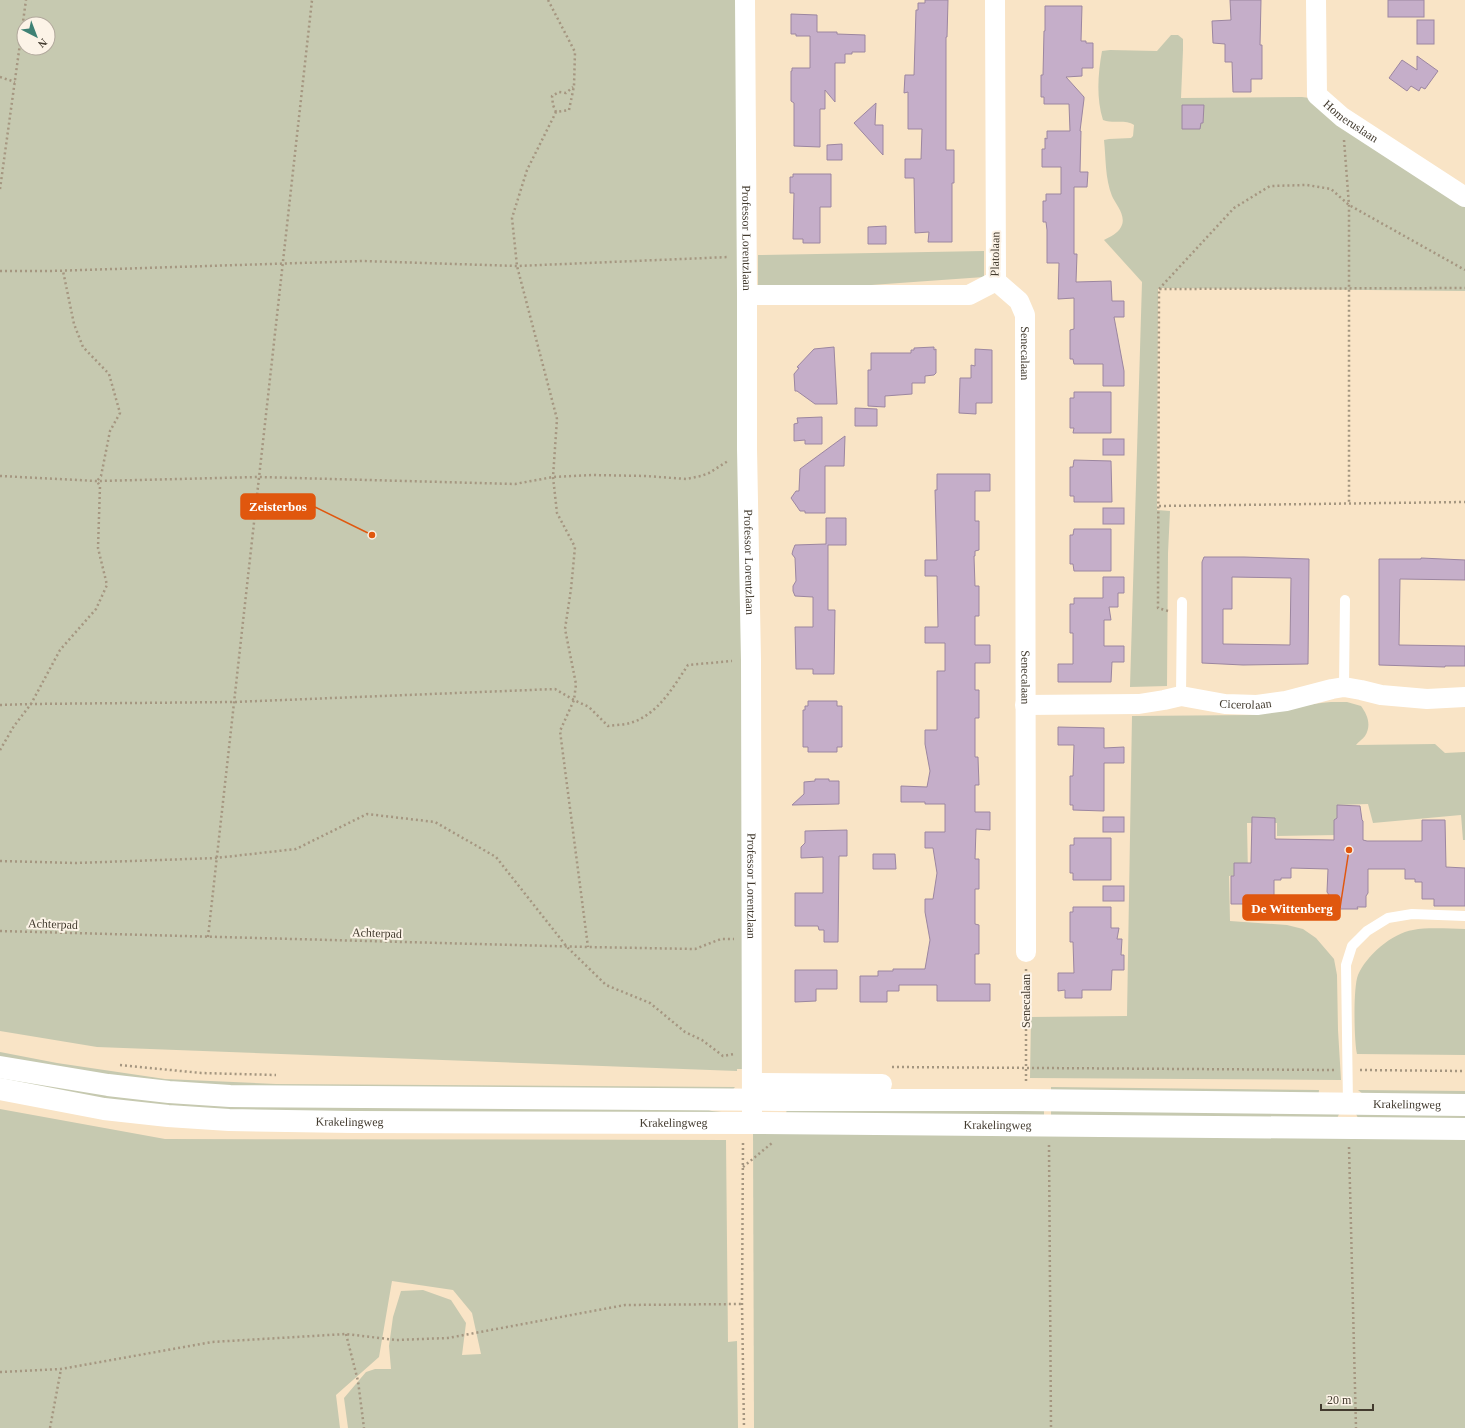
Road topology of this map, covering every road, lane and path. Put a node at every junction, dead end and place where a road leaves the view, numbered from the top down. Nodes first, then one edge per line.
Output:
1 (26, 0) edge
2 (312, 0) edge
3 (548, 0) edge
4 (745, 0) edge
5 (995, 0) edge
6 (1316, 0) edge
7 (0, 77) edge
8 (14, 82) junction
9 (574, 86) junction
10 (556, 112) junction
11 (1342, 117) junction
12 (0, 189) edge
13 (1465, 197) edge
14 (1349, 205) junction
15 (747, 257) junction
16 (283, 264) junction
17 (517, 266) junction
18 (0, 270) edge
19 (1465, 270) edge
20 (63, 271) junction
21 (996, 281) junction
22 (1349, 288) junction
23 (1465, 288) edge
24 (1159, 289) junction
25 (748, 295) junction
26 (747, 449) junction
27 (0, 476) edge
28 (259, 477) junction
29 (553, 477) junction
30 (97, 481) junction
31 (1465, 502) edge
32 (1349, 504) junction
33 (1159, 506) junction
34 (1345, 600) dead end
35 (1182, 602) dead end
36 (1182, 615) junction
37 (751, 660) junction
38 (1344, 687) junction
39 (1181, 696) junction
40 (1465, 697) edge
41 (574, 700) junction
42 (234, 702) junction
43 (31, 704) junction
44 (1025, 704) junction
45 (0, 706) edge
46 (0, 750) edge
47 (216, 858) junction
48 (0, 861) edge
49 (1465, 916) edge
50 (0, 931) edge
51 (208, 937) junction
52 (751, 940) junction
53 (567, 947) junction
54 (588, 947) junction
55 (1026, 952) joint
56 (752, 1051) junction
57 (117, 1064) dead end
58 (0, 1067) edge
59 (1026, 1068) junction
60 (1348, 1070) junction
61 (1465, 1071) edge
62 (280, 1075) dead end
63 (885, 1076) joint
64 (1026, 1084) dead end
65 (0, 1089) edge
66 (752, 1092) junction
67 (1348, 1104) junction
68 (1465, 1105) edge
69 (752, 1123) junction
70 (1049, 1126) junction
71 (1349, 1129) junction
72 (1465, 1129) edge
73 (742, 1304) junction
74 (346, 1334) junction
75 (61, 1369) junction
76 (0, 1372) edge
77 (50, 1428) edge
78 (364, 1428) edge
79 (744, 1428) edge
80 (1051, 1428) edge
81 (1356, 1428) edge

1 - 8 path
2 - 16 path
3 - 9 path
4 - 15 street, Professor Lorentzlaan
5 - 21 street, Platolaan
6 - 11 street, Homeruslaan
7 - 8 path
8 - 12 path
9 - 10 path
9 - 10 path
10 - 17 path
11 - 13 street, Homeruslaan
11 - 14 path
14 - 19 path
14 - 22 path
14 - 24 path
15 - 17 path
15 - 25 street, Professor Lorentzlaan
16 - 17 path
16 - 20 path
16 - 28 path
17 - 29 path
18 - 20 path
20 - 30 path
21 - 25 street, Platolaan
21 - 44 street, Senecalaan
22 - 23 path
22 - 24 path
22 - 32 path
24 - 33 path
25 - 26 street, Professor Lorentzlaan
26 - 29 path
26 - 37 street, Professor Lorentzlaan
27 - 30 path
28 - 29 path
28 - 30 path
28 - 42 path
29 - 41 path
30 - 43 path
31 - 32 path
32 - 33 path
33 - 36 path
34 - 38 lane
35 - 36 lane
36 - 39 lane
37 - 41 path
37 - 52 street, Professor Lorentzlaan
38 - 39 street, Cicerolaan
38 - 40 street, Cicerolaan
39 - 44 street, Cicerolaan
41 - 42 path
41 - 54 path
42 - 43 path
42 - 47 path
43 - 45 path
43 - 46 path
44 - 55 street, Senecalaan
47 - 48 path
47 - 51 path
47 - 53 path
49 - 60 lane
50 - 51 path, Achterpad
51 - 53 path, Achterpad
52 - 54 path, Achterpad
52 - 56 street, Professor Lorentzlaan
53 - 54 path, Achterpad
53 - 56 path
55 - 59 path, Senecalaan
56 - 66 street, Professor Lorentzlaan
57 - 62 path
58 - 66 main road, Krakelingweg
59 - 60 path
59 - 63 path
59 - 64 path, Senecalaan
60 - 61 path
60 - 67 lane
63 - 66 street, Krakelingweg
65 - 69 main road, Krakelingweg
66 - 67 main road, Krakelingweg
66 - 69 street, Professor Lorentzlaan
67 - 68 main road, Krakelingweg
67 - 71 street
69 - 70 main road, Krakelingweg
69 - 73 path
70 - 71 main road, Krakelingweg
70 - 80 path
71 - 72 main road, Krakelingweg
71 - 81 path
73 - 74 path
73 - 79 path
74 - 75 path
74 - 78 path
75 - 76 path
75 - 77 path

